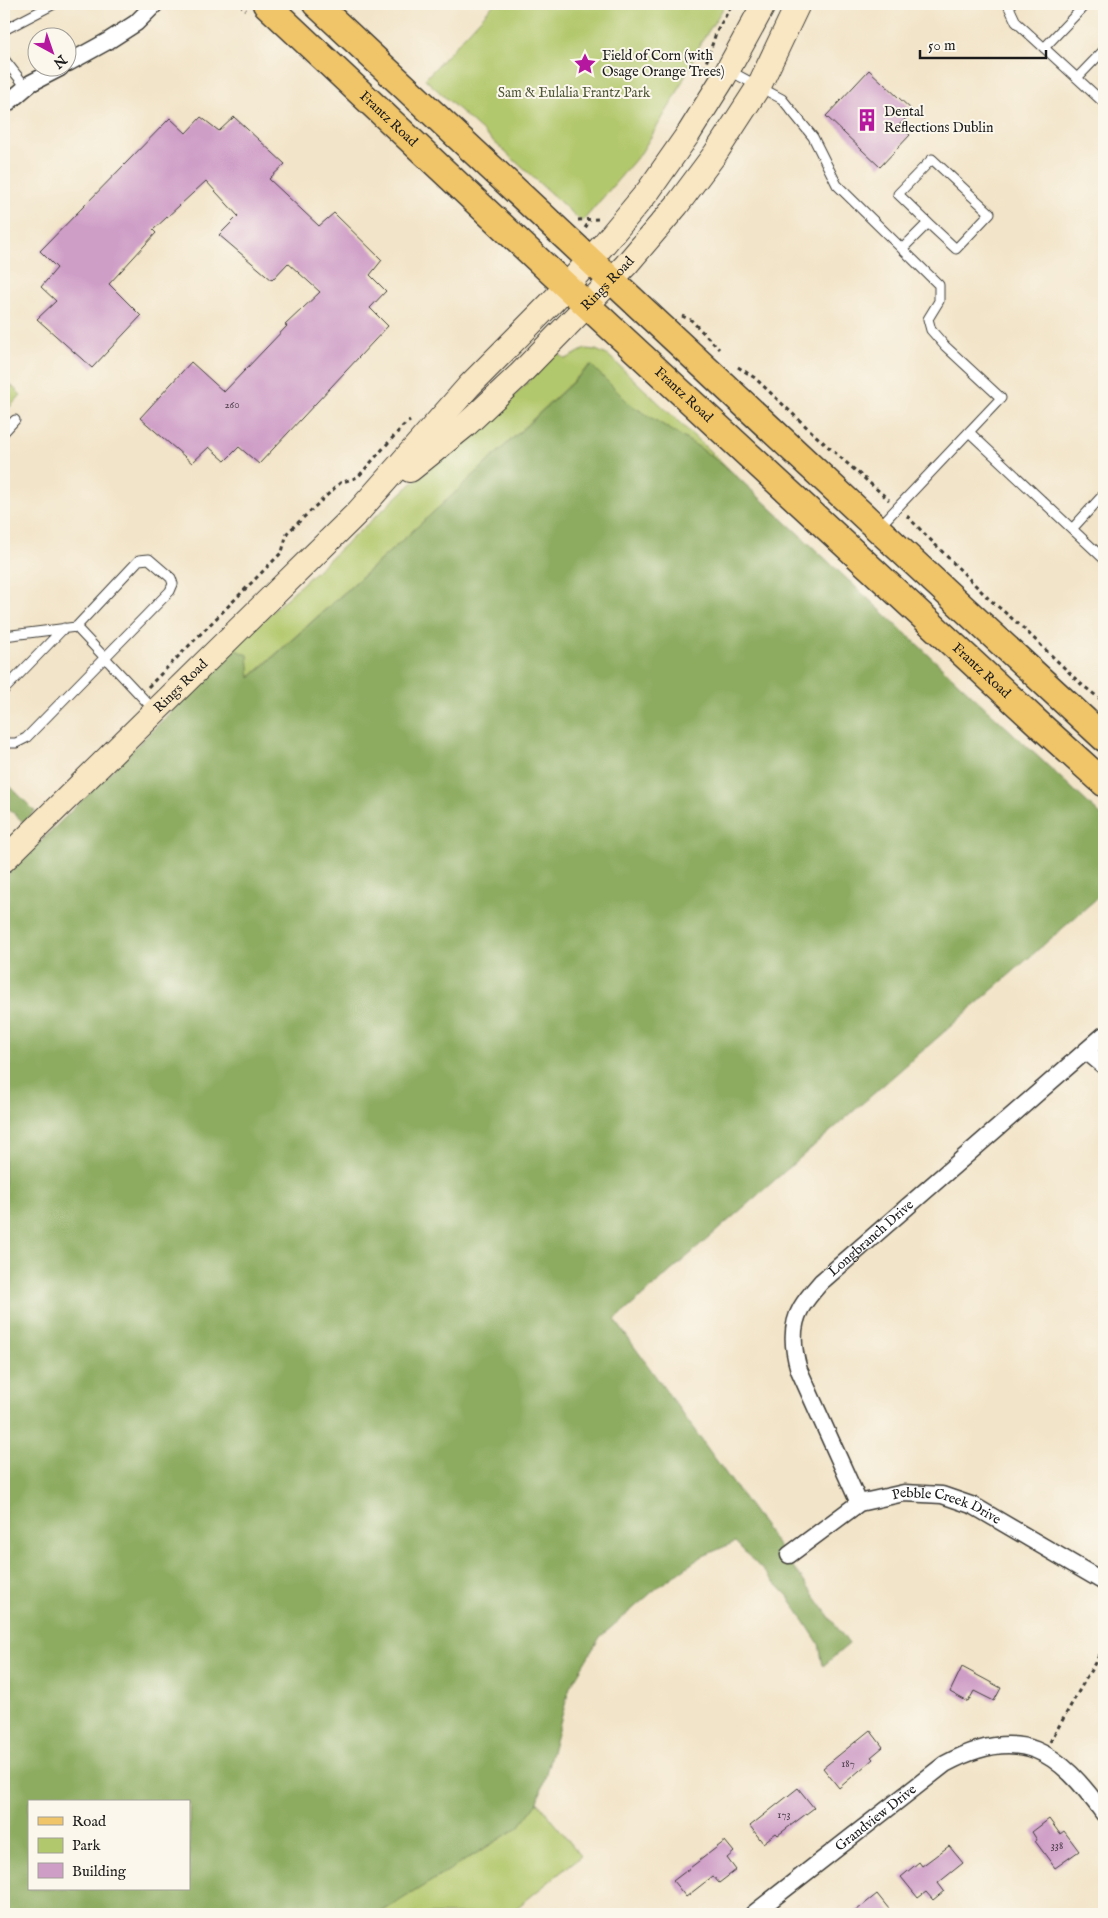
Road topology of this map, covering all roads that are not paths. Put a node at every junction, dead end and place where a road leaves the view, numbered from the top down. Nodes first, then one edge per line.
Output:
1 (54, 4) edge
2 (156, 4) edge
3 (266, 4) edge
4 (316, 4) edge
5 (764, 4) edge
6 (798, 4) edge
7 (1086, 4) edge
8 (1009, 5) edge
9 (4, 30) edge
10 (1044, 48) junction
11 (1104, 50) edge
12 (78, 58) edge
13 (4, 59) edge
14 (728, 70) junction
15 (42, 78) edge
16 (1077, 78) junction
17 (759, 86) junction
18 (26, 87) junction
19 (1104, 103) edge
20 (4, 106) edge
21 (928, 223) junction
22 (902, 249) junction
23 (589, 250) junction
24 (612, 280) junction
25 (567, 286) junction
26 (588, 304) junction
27 (15, 420) dead end
28 (4, 432) edge
29 (969, 432) junction
30 (1104, 494) edge
31 (358, 512) junction
32 (878, 529) junction
33 (1072, 529) junction
34 (1104, 559) edge
35 (76, 627) junction
36 (64, 628) junction
37 (4, 636) edge
38 (104, 658) junction
39 (4, 690) edge
40 (148, 704) junction
41 (1104, 738) edge
42 (4, 740) edge
43 (1104, 783) edge
44 (4, 860) edge
45 (1104, 1035) edge
46 (1086, 1051) junction
47 (1104, 1066) edge
48 (859, 1504) junction
49 (789, 1555) dead end
50 (1104, 1582) edge
51 (1104, 1814) edge
52 (753, 1914) edge

1 - 9 lane
2 - 12 street
3 - 25 main road, Frantz Road
4 - 23 main road
5 - 14 main road, Rings Road
6 - 17 main road, Rings Road
7 - 10 lane
8 - 10 lane
10 - 16 lane
11 - 16 lane
13 - 18 lane
14 - 17 lane
14 - 23 main road, Rings Road
15 - 18 street
16 - 19 lane
17 - 22 lane
17 - 24 main road, Rings Road
18 - 20 street
21 - 21 lane
21 - 22 lane
22 - 29 lane
23 - 24 main road
23 - 25 main road, Rings Road
24 - 26 main road, Rings Road
24 - 32 main road
25 - 26 main road, Frantz Road
25 - 31 main road, Rings Road
26 - 31 main road, Rings Road
26 - 43 main road, Frantz Road
27 - 28 lane
29 - 32 lane
29 - 33 lane
30 - 33 lane
31 - 40 main road, Rings Road
32 - 41 main road
33 - 34 lane
35 - 36 lane
35 - 38 lane
35 - 38 lane
36 - 37 lane
36 - 39 lane
38 - 40 lane
38 - 42 lane
40 - 44 main road, Rings Road
45 - 46 street, Longbranch Drive
46 - 47 street
46 - 48 street, Longbranch Drive
48 - 49 street, Pebble Creek Drive
48 - 50 street, Pebble Creek Drive
51 - 52 street, Grandview Drive

